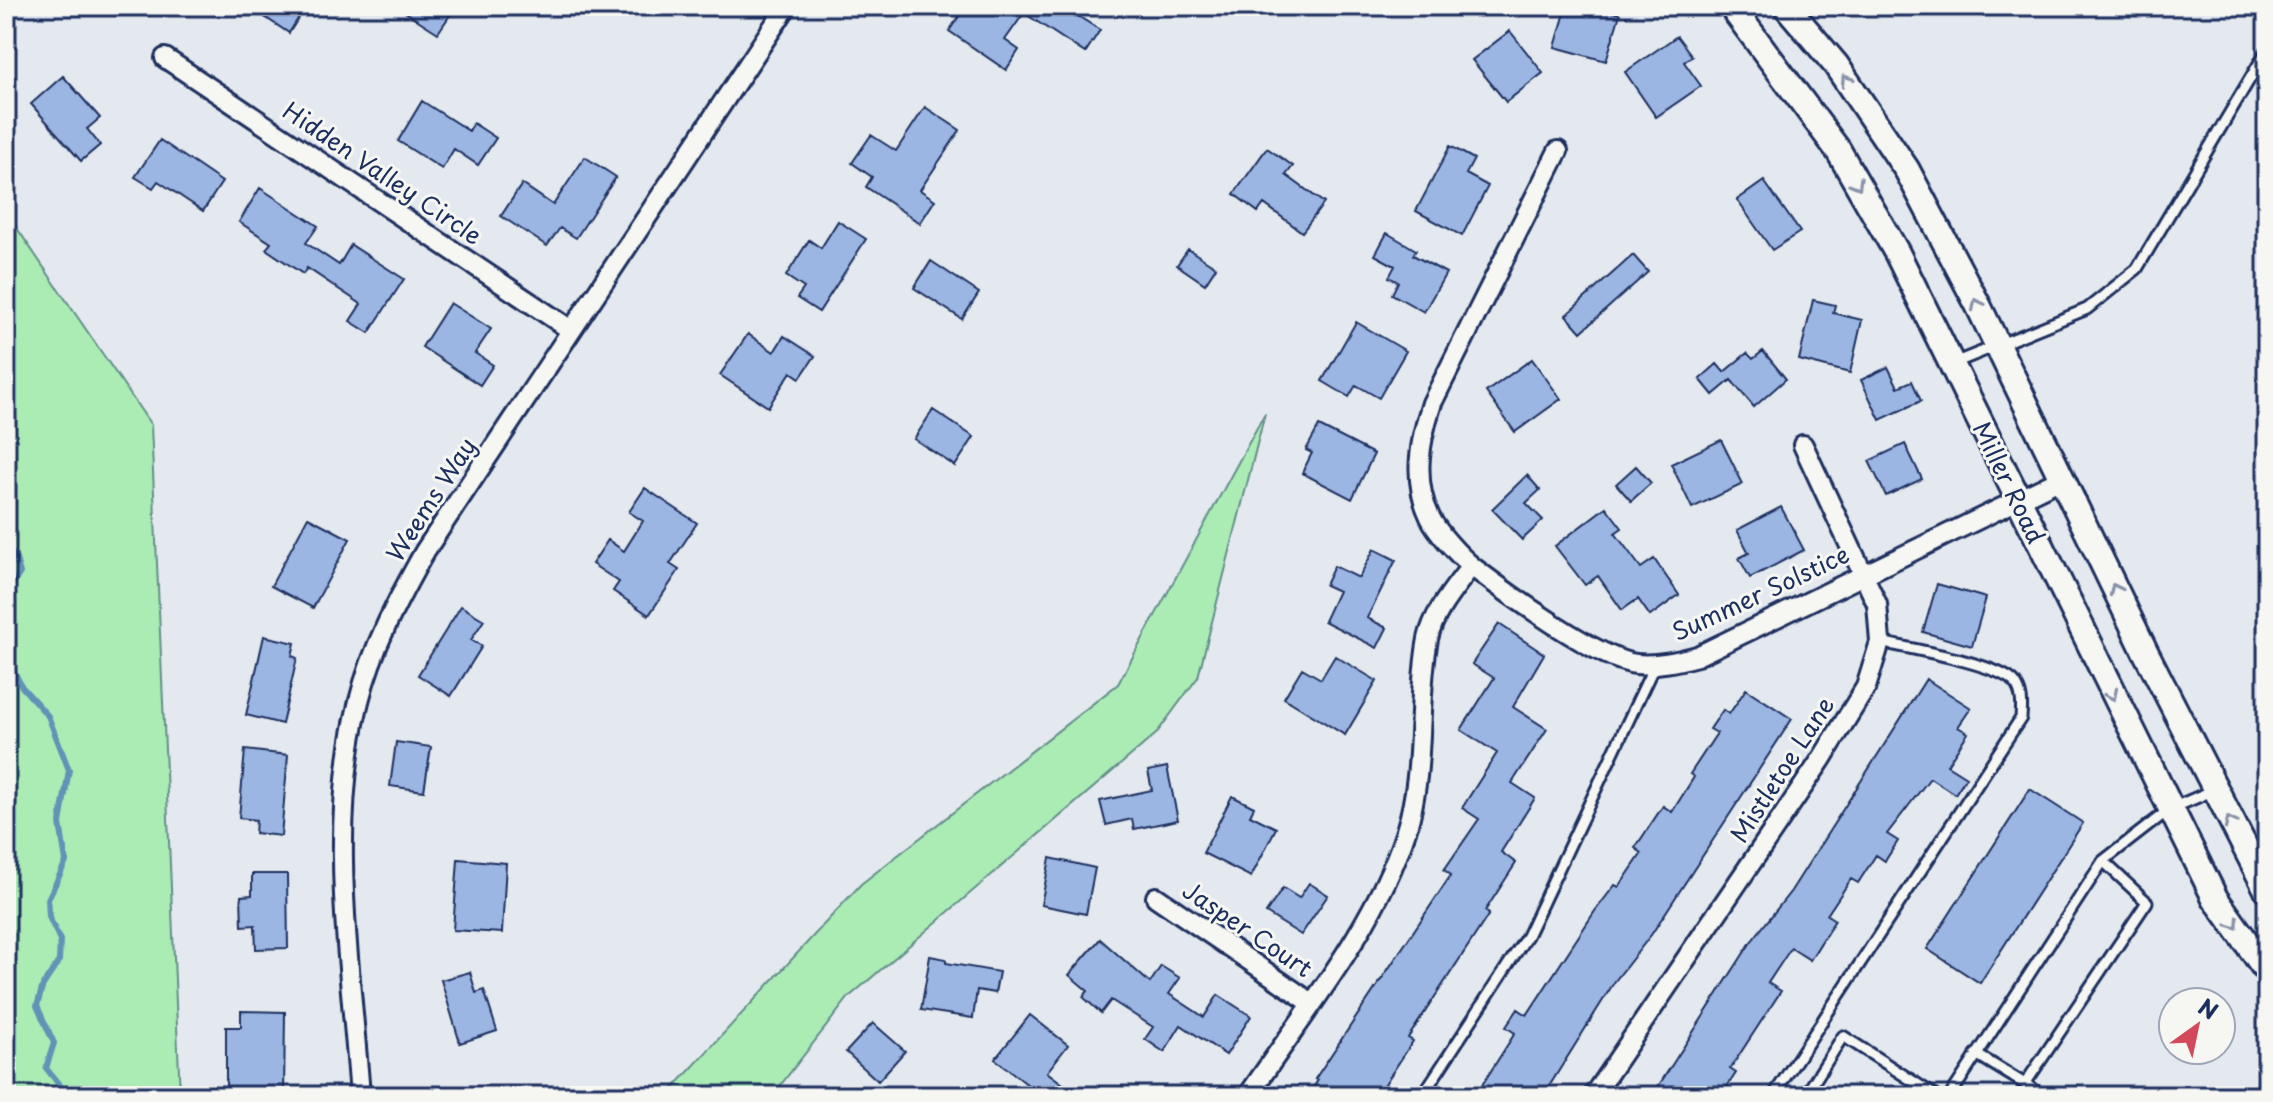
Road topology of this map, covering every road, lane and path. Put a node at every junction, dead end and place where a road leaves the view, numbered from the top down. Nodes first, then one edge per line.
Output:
1 (787, 6) edge
2 (1731, 6) edge
3 (1786, 6) edge
4 (2267, 50) edge
5 (165, 58) dead end
6 (1558, 151) dead end
7 (571, 330) junction
8 (1998, 347) junction
9 (1951, 364) junction
10 (1803, 445) dead end
11 (2061, 479) junction
12 (2016, 499) junction
13 (1471, 566) junction
14 (1865, 571) junction
15 (1880, 642) junction
16 (1656, 663) junction
17 (2214, 790) junction
18 (2170, 809) junction
19 (2103, 861) junction
20 (2267, 890) edge
21 (1156, 897) dead end
22 (2267, 971) edge
23 (1310, 1002) junction
24 (1976, 1054) junction
25 (2025, 1084) junction
26 (360, 1096) edge
27 (1248, 1096) edge
28 (1422, 1096) edge
29 (1593, 1096) edge
30 (1773, 1096) edge
31 (1805, 1096) edge
32 (1936, 1096) edge
33 (1950, 1096) edge
34 (2044, 1096) edge

1 - 7 street, Weems Way
2 -> 9 main road, Miller Road
8 -> 3 main road, Miller Road
4 - 8 lane
5 - 7 street, Hidden Valley Circle
6 - 13 street, Summer Solstice
7 - 26 street, Weems Way
8 - 9 lane
8 - 11 main road, Miller Road
9 - 12 main road, Miller Road
10 - 14 street, Mistletoe Lane
11 - 12 street, Summer Solstice
17 -> 11 main road, Miller Road
12 - 14 street, Summer Solstice
12 -> 18 main road, Miller Road
13 - 16 street, Summer Solstice
13 - 23 street
14 - 15 street, Mistletoe Lane
14 - 16 street, Summer Solstice
15 - 29 street, Mistletoe Lane
15 - 30 lane
16 - 28 lane
17 - 18 lane
20 -> 17 main road, Miller Road
18 - 19 lane
18 -> 22 main road, Miller Road
19 - 24 lane
19 - 25 lane
21 - 23 street, Jasper Court
23 - 27 street
24 - 25 lane
24 - 33 lane
25 - 34 lane
31 - 32 lane

